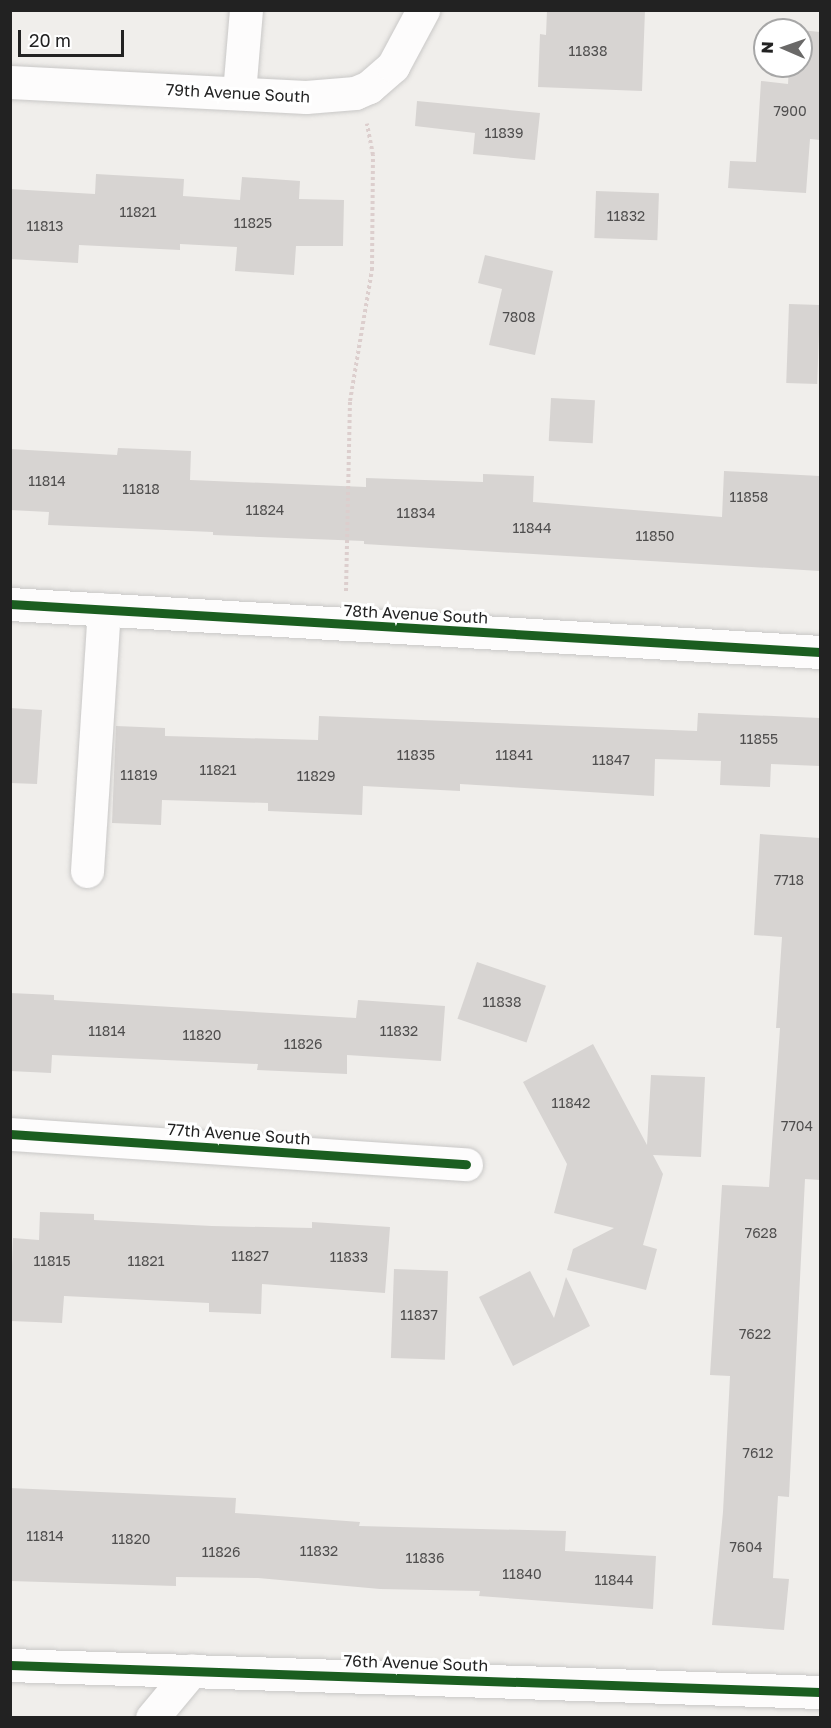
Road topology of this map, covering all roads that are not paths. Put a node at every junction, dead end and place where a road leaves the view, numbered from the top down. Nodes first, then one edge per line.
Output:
1 (246, 10) edge
2 (423, 10) edge
3 (10, 82) edge
4 (239, 93) junction
5 (10, 604) edge
6 (104, 610) junction
7 (820, 652) edge
8 (87, 871) dead end
9 (10, 1134) edge
10 (466, 1164) dead end
11 (10, 1665) edge
12 (192, 1670) junction
13 (820, 1692) edge
14 (152, 1718) edge

1 - 4 street
2 - 4 street, 79th Avenue South
3 - 4 street, 79th Avenue South
5 - 6 street, 78th Avenue South
6 - 7 street, 78th Avenue South
6 - 8 street
9 - 10 street, 77th Avenue South
11 - 12 street, 76th Avenue South
12 - 13 street, 76th Avenue South
12 - 14 street

